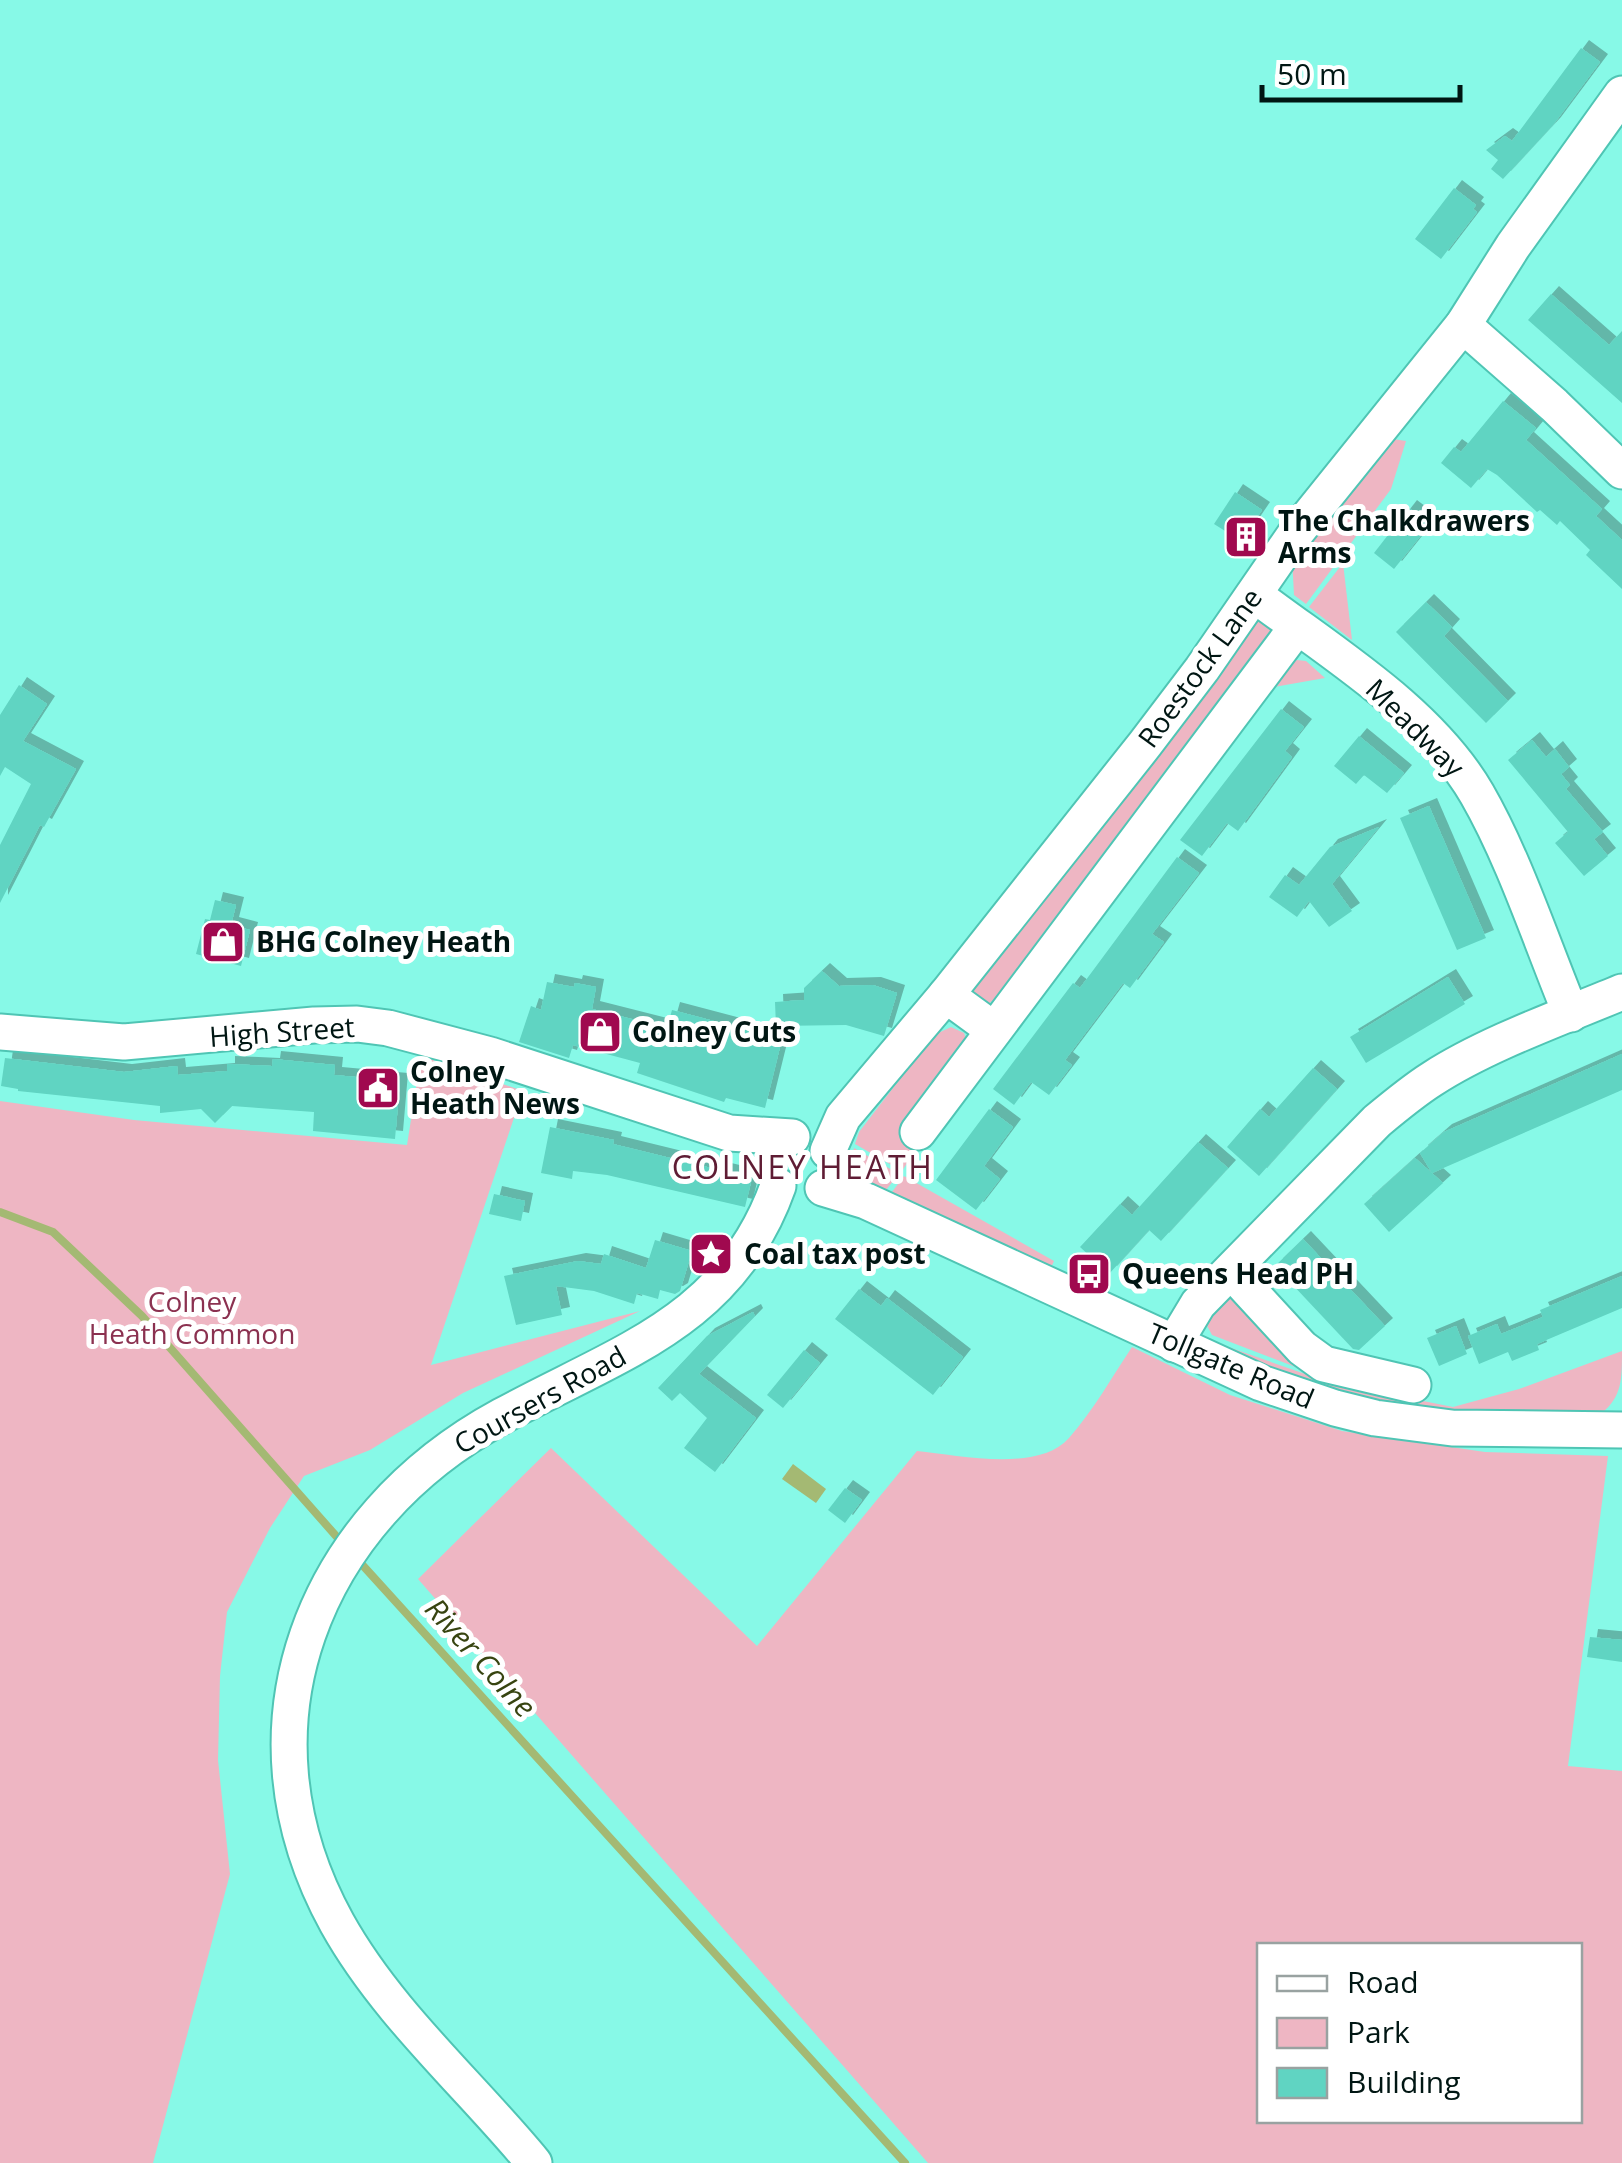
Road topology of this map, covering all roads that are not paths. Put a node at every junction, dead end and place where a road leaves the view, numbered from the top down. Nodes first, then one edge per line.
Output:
1 (1622, 94) edge
2 (1463, 325) junction
3 (1622, 472) edge
4 (1254, 594) junction
5 (1297, 627) junction
6 (1622, 992) edge
7 (946, 994) junction
8 (1571, 1014) junction
9 (994, 1030) junction
10 (0, 1032) edge
11 (918, 1132) dead end
12 (805, 1166) junction
13 (1231, 1271) junction
14 (1174, 1344) junction
15 (1413, 1385) dead end
16 (1622, 1430) edge
17 (534, 2163) edge

1 - 2 street, Roestock Lane
2 - 3 street
2 - 4 street, Roestock Lane
4 - 5 street, Meadway
4 - 7 street, Roestock Lane
5 - 8 street, Meadway
5 - 9 street, Roestock Lane
6 - 8 street
7 - 9 street
7 - 12 street, Roestock Lane
8 - 13 street
9 - 11 street, Roestock Lane
10 - 12 street, High Street
12 - 14 street, Tollgate Road
12 - 17 street, Coursers Road
13 - 14 street
13 - 15 street
14 - 16 street, Tollgate Road

